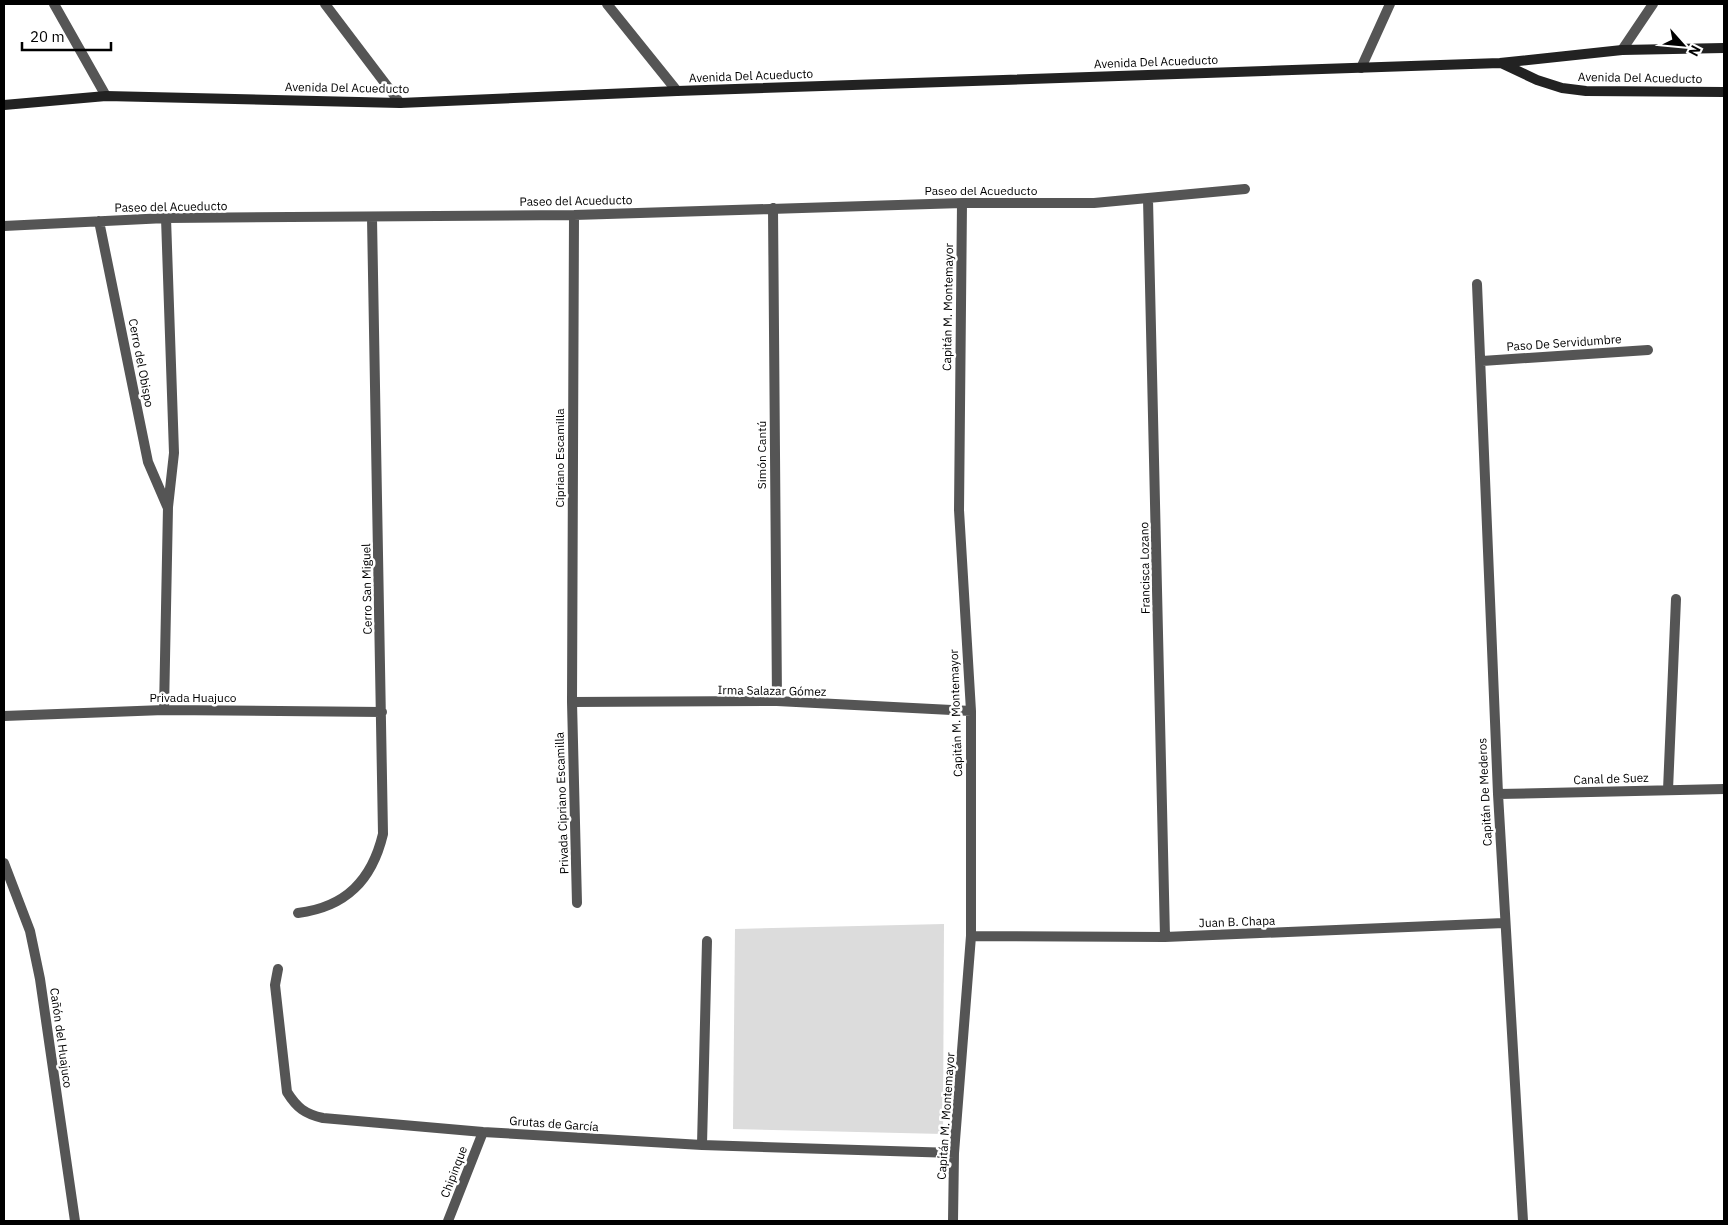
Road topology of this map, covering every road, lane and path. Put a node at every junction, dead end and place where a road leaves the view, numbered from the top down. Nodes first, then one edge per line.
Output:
1 (54, 4) edge
2 (325, 4) edge
3 (607, 4) edge
4 (1390, 4) edge
5 (1653, 4) edge
6 (1724, 48) edge
7 (1622, 50) junction
8 (1500, 63) junction
9 (1361, 68) junction
10 (677, 91) junction
11 (1724, 92) edge
12 (106, 96) junction
13 (400, 102) junction
14 (4, 105) edge
15 (1245, 189) dead end
16 (1148, 199) junction
17 (962, 203) junction
18 (773, 208) junction
19 (574, 215) junction
20 (166, 218) junction
21 (372, 218) junction
22 (99, 221) junction
23 (4, 226) edge
24 (1477, 284) dead end
25 (1648, 350) dead end
26 (1482, 361) junction
27 (168, 507) junction
28 (1676, 599) dead end
29 (572, 702) junction
30 (777, 702) junction
31 (164, 710) junction
32 (971, 710) junction
33 (382, 712) junction
34 (4, 716) edge
35 (1668, 790) junction
36 (1724, 790) edge
37 (1498, 794) junction
38 (4, 864) edge
39 (577, 902) dead end
40 (298, 914) dead end
41 (1504, 923) junction
42 (971, 936) junction
43 (1165, 937) junction
44 (707, 941) dead end
45 (278, 969) dead end
46 (483, 1132) junction
47 (702, 1145) junction
48 (954, 1153) junction
49 (75, 1221) edge
50 (448, 1221) edge
51 (953, 1221) edge
52 (1523, 1221) edge

1 - 12 street
2 - 13 street
3 - 10 street
4 - 9 street
5 - 7 street
6 - 7 street, Avenida Del Acueducto
7 - 8 street, Avenida Del Acueducto
8 - 9 street, Avenida Del Acueducto
8 - 11 street, Avenida Del Acueducto
9 - 10 street, Avenida Del Acueducto
10 - 13 street, Avenida Del Acueducto
12 - 13 street, Avenida Del Acueducto
12 - 14 street, Avenida Del Acueducto
15 - 16 street, Paseo del Acueducto
16 - 17 street, Paseo del Acueducto
16 - 43 street, Francisca Lozano
17 - 18 street, Paseo del Acueducto
17 - 32 street, Capitán M. Montemayor
18 - 19 street, Paseo del Acueducto
18 - 30 street, Simón Cantú
19 - 21 street, Paseo del Acueducto
19 - 29 street, Cipriano Escamilla
20 - 21 street, Paseo del Acueducto
20 - 22 street, Paseo del Acueducto
20 - 27 street, Cerro del Obispo
21 - 33 street, Cerro San Miguel
22 - 23 street, Paseo del Acueducto
22 - 27 street, Cerro del Obispo
24 - 26 street, Capitán De Mederos
25 - 26 street, Paso De Servidumbre
26 - 37 street, Capitán De Mederos
27 - 31 street, Cerro del Obispo
28 - 35 street
29 - 30 street, Irma Salazar Gómez
29 - 39 street, Privada Cipriano Escamilla
30 - 32 street, Irma Salazar Gómez
31 - 33 street, Privada Huajuco
31 - 34 street, Privada Huajuco
32 - 42 street, Capitán M. Montemayor
33 - 40 street, Cerro San Miguel
35 - 36 street, Canal de Suez
35 - 37 street, Canal de Suez
37 - 41 street, Capitán De Mederos
38 - 49 street, Cañón del Huajuco
41 - 43 street, Juan B. Chapa
41 - 52 street, Capitán De Mederos
42 - 43 street, Juan B. Chapa
42 - 48 street, Capitán M. Montemayor
44 - 47 street
45 - 46 street, Grutas de García
46 - 47 street, Grutas de García
46 - 50 street, Chipinque
47 - 48 street, Grutas de García
48 - 51 street, Capitán M. Montemayor

